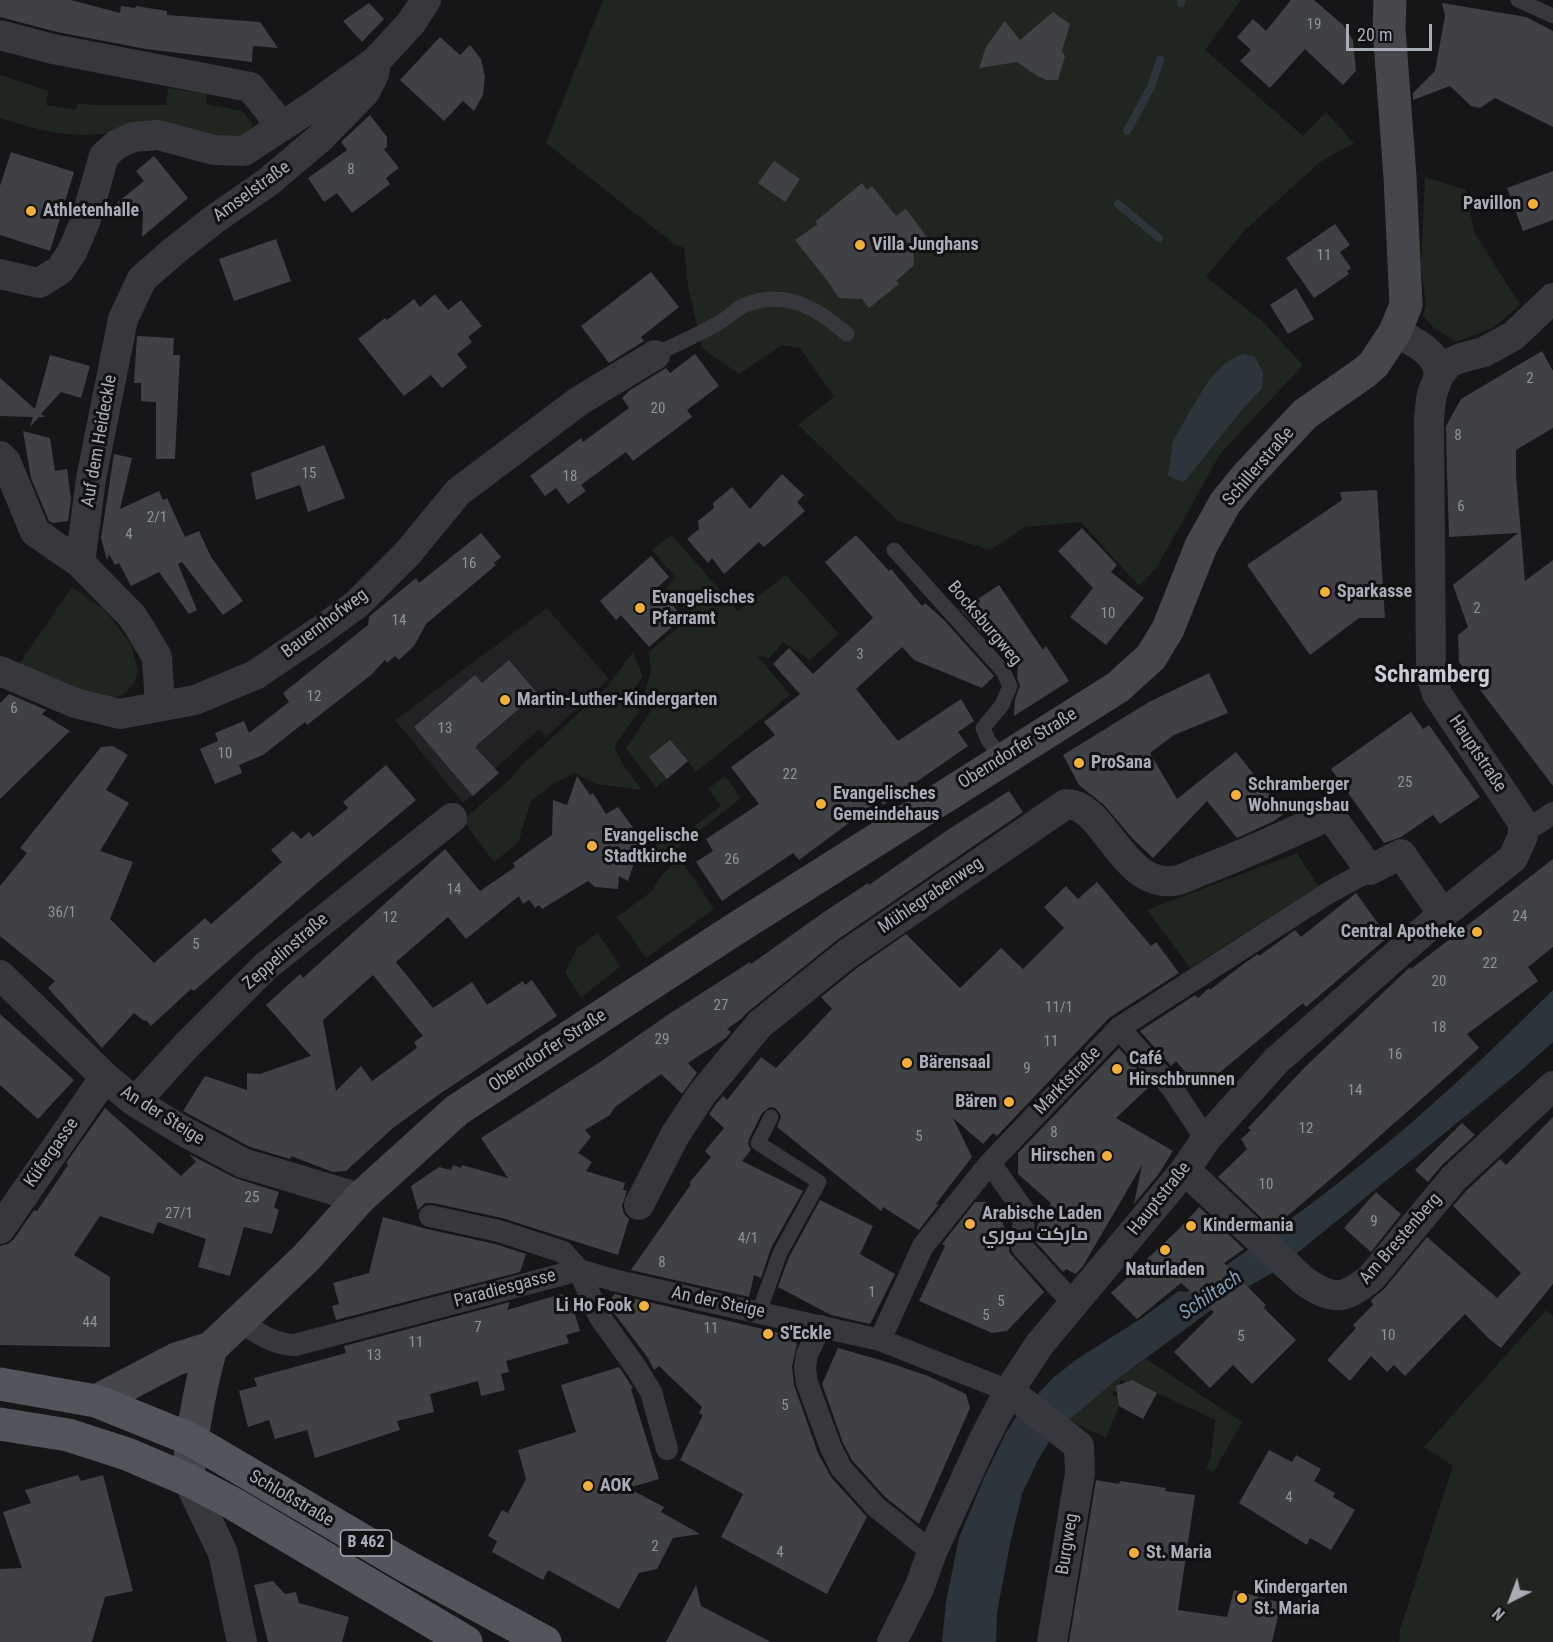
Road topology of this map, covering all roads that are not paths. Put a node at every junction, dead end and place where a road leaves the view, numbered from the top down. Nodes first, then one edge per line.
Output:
1 (426, 0) edge
2 (1390, 0) edge
3 (1518, 0) edge
4 (1553, 16) edge
5 (0, 35) edge
6 (376, 61) junction
7 (274, 131) junction
8 (0, 274) edge
9 (1553, 298) edge
10 (123, 319) joint
11 (1395, 332) junction
12 (847, 334) dead end
13 (655, 355) joint
14 (1439, 375) junction
15 (0, 456) edge
16 (894, 550) dead end
17 (80, 563) junction
18 (0, 671) edge
19 (1118, 687) joint
20 (160, 706) junction
21 (1002, 758) junction
22 (1553, 813) edge
23 (452, 818) dead end
24 (1524, 832) junction
25 (1370, 870) junction
26 (1443, 914) junction
27 (0, 975) edge
28 (1119, 1028) junction
29 (105, 1077) junction
30 (1545, 1094) edge
31 (135, 1102) junction
32 (771, 1117) dead end
33 (1206, 1139) junction
34 (990, 1163) junction
35 (1185, 1170) junction
36 (360, 1198) junction
37 (639, 1205) dead end
38 (430, 1216) dead end
39 (0, 1230) edge
40 (579, 1270) junction
41 (1074, 1304) junction
42 (759, 1312) junction
43 (239, 1321) junction
44 (821, 1326) junction
45 (880, 1340) junction
46 (211, 1348) junction
47 (0, 1384) edge
48 (1017, 1397) junction
49 (96, 1401) junction
50 (0, 1424) edge
51 (190, 1439) junction
52 (667, 1449) dead end
53 (188, 1479) junction
54 (932, 1552) junction
55 (242, 1642) edge
56 (466, 1642) edge
57 (545, 1642) edge
58 (892, 1642) edge
59 (1052, 1642) edge

1 - 6 street, Amselstraße
2 - 11 main road, Schillerstraße
3 - 4 lane
5 - 7 street, Amselstraße
6 - 7 street, Amselstraße
6 - 10 street, Amselstraße
7 - 8 street, Amselstraße
9 - 14 street
10 - 17 street, Auf dem Heideckle
11 - 14 street
11 - 19 main road, Schillerstraße
12 - 13 lane
13 - 20 street, Bauernhofweg
14 - 24 street, Hauptstraße
15 - 17 street
16 - 21 lane, Bocksburgweg
17 - 20 street
18 - 20 street, Bauernhofweg
19 - 21 main road, Oberndorfer Straße
21 - 36 main road, Oberndorfer Straße
22 - 24 street
23 - 31 street, Zeppelinstraße
24 - 26 street, Hauptstraße
25 - 26 street
25 - 28 street, Marktstraße
25 - 37 street, Mühlegrabenweg
26 - 33 street, Hauptstraße
27 - 29 street, An der Steige
28 - 33 street
28 - 34 street, Marktstraße
29 - 31 street, An der Steige
29 - 39 street, Küfergasse
30 - 35 street, Am Brestenberg
31 - 36 street, An der Steige
32 - 42 lane
33 - 35 street, Hauptstraße
34 - 41 street
34 - 45 street, Marktstraße
35 - 41 street, Hauptstraße
36 - 43 main road, Oberndorfer Straße
38 - 40 street, An der Steige
40 - 42 street, An der Steige
40 - 43 street, Paradiesgasse
40 - 52 street, Paradiesgasse
41 - 48 street, Hauptstraße
42 - 44 street, An der Steige
43 - 46 main road, Oberndorfer Straße
44 - 45 street, An der Steige
44 - 54 street
45 - 48 street, An der Steige
46 - 49 main road, Oberndorfer Straße
46 - 51 main road
47 - 49 main road, B 462
48 - 54 street, Hauptstraße
48 - 59 street, Burgweg
49 - 51 main road, Schloßstraße / B 462
50 - 53 main road, B 462
51 - 53 main road
51 - 57 main road, Schloßstraße / B 462
53 - 55 street
53 - 56 main road, Schloßstraße / B 462
54 - 58 street, Hauptstraße

